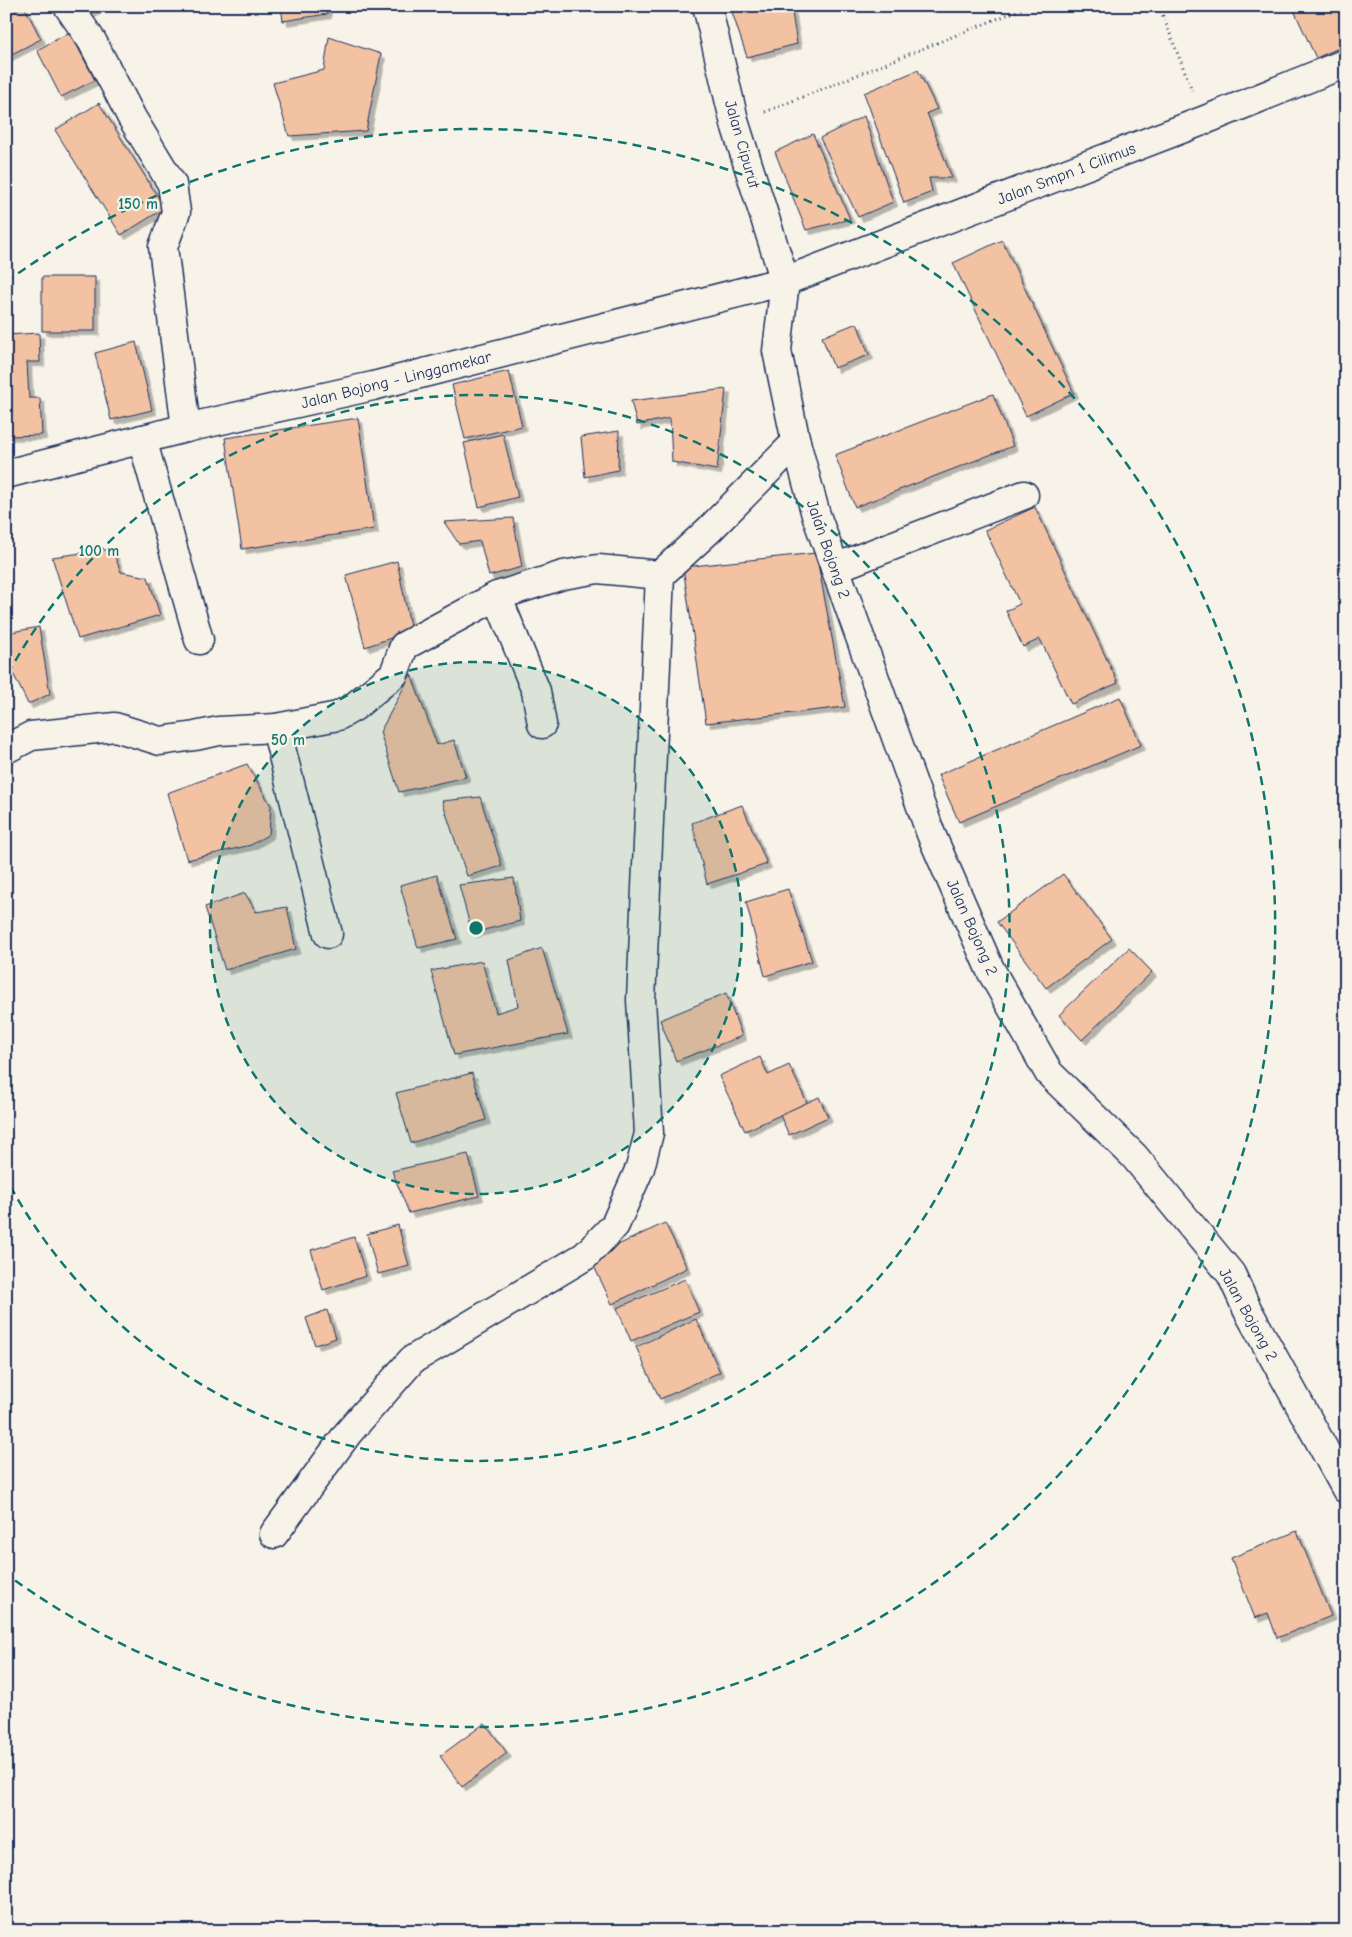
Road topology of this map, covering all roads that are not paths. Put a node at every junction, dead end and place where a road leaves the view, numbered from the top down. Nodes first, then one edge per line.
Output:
1 (68, 6) edge
2 (708, 6) edge
3 (1346, 63) edge
4 (784, 281) junction
5 (186, 428) junction
6 (142, 439) junction
7 (796, 442) junction
8 (6, 474) edge
9 (1024, 495) dead end
10 (835, 568) junction
11 (660, 575) junction
12 (497, 596) junction
13 (199, 640) dead end
14 (542, 724) dead end
15 (276, 728) junction
16 (6, 749) edge
17 (328, 934) dead end
18 (1346, 1490) edge
19 (274, 1534) dead end

1 - 5 street
2 - 4 street, Jalan Cipurut
3 - 4 street, Jalan Smpn 1 Cilimus
4 - 5 street, Jalan Bojong - Linggamekar
4 - 7 street, Jalan Bojong 2
5 - 6 street, Jalan Bojong - Linggamekar
6 - 8 street, Jalan Bojong - Linggamekar
6 - 13 street
7 - 10 street, Jalan Bojong 2
7 - 11 street
9 - 10 street
10 - 18 street, Jalan Bojong 2
11 - 12 street
11 - 19 street
12 - 14 street
12 - 15 street
15 - 16 street
15 - 17 street

